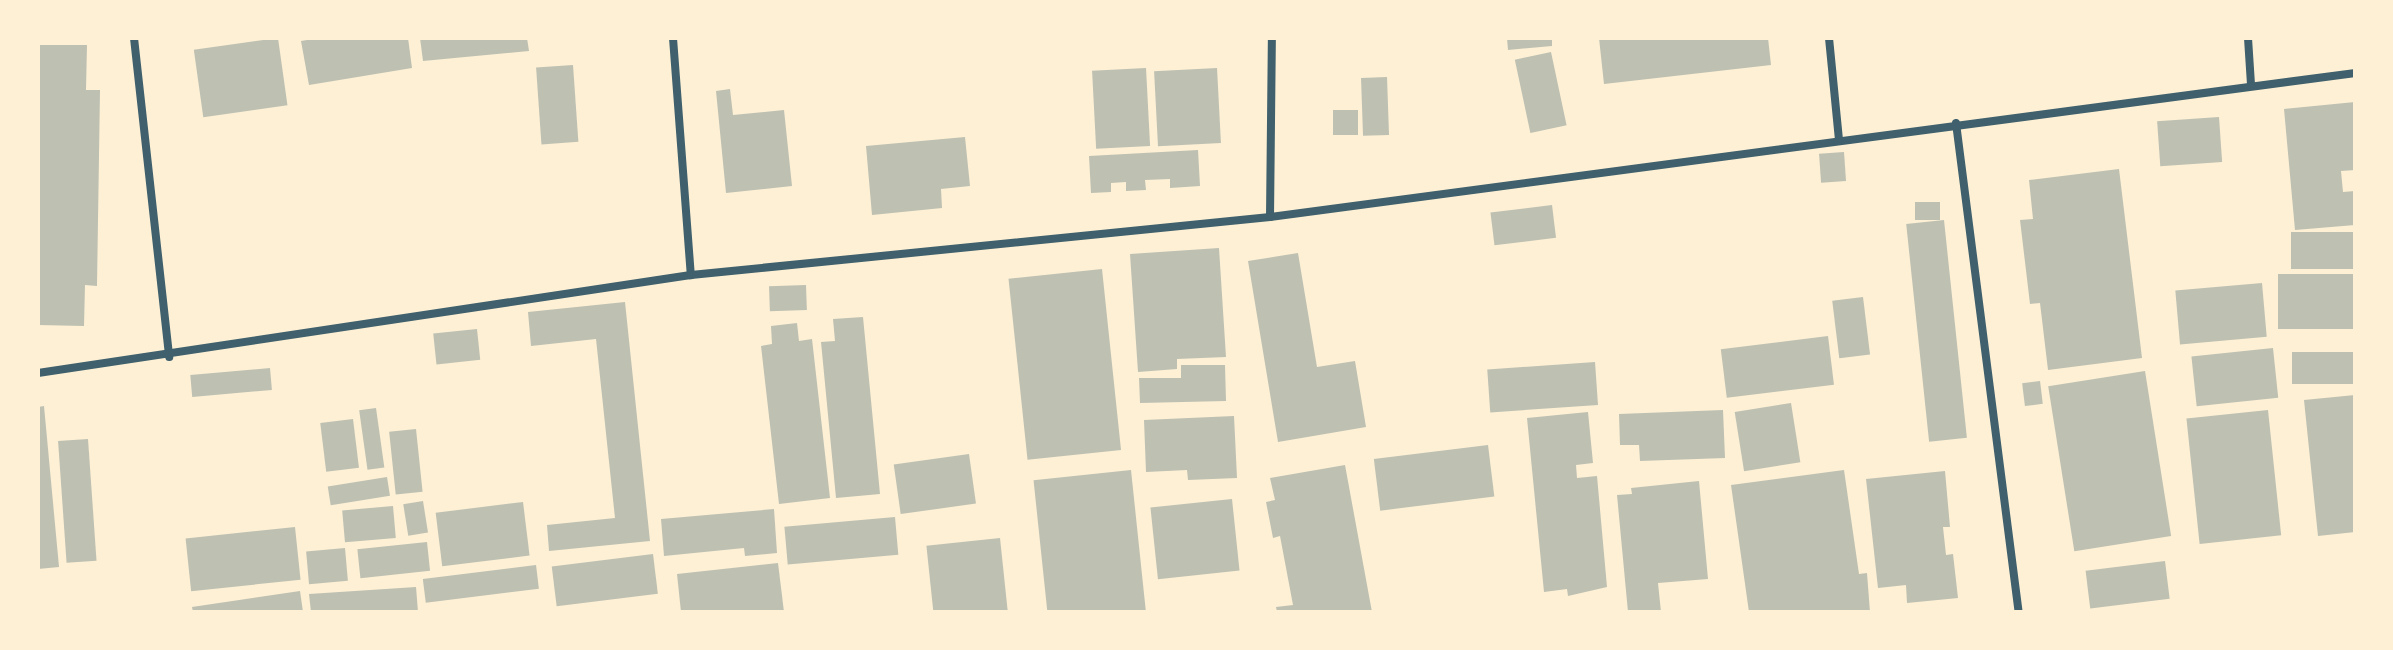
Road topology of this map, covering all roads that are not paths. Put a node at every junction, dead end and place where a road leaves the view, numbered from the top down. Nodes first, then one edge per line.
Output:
1 (134, 38) edge
2 (673, 38) edge
3 (1272, 38) edge
4 (1829, 38) edge
5 (2248, 38) edge
6 (2355, 73) edge
7 (2251, 85) junction
8 (1956, 123) junction
9 (1839, 140) junction
10 (1270, 217) junction
11 (691, 275) junction
12 (169, 357) junction
13 (38, 373) edge
14 (2019, 612) edge

1 - 12 street
2 - 11 street
3 - 10 street
4 - 9 street
5 - 7 street
6 - 7 street
7 - 8 street
8 - 9 street
8 - 14 street
9 - 10 street
10 - 11 street
11 - 12 street
12 - 13 street

